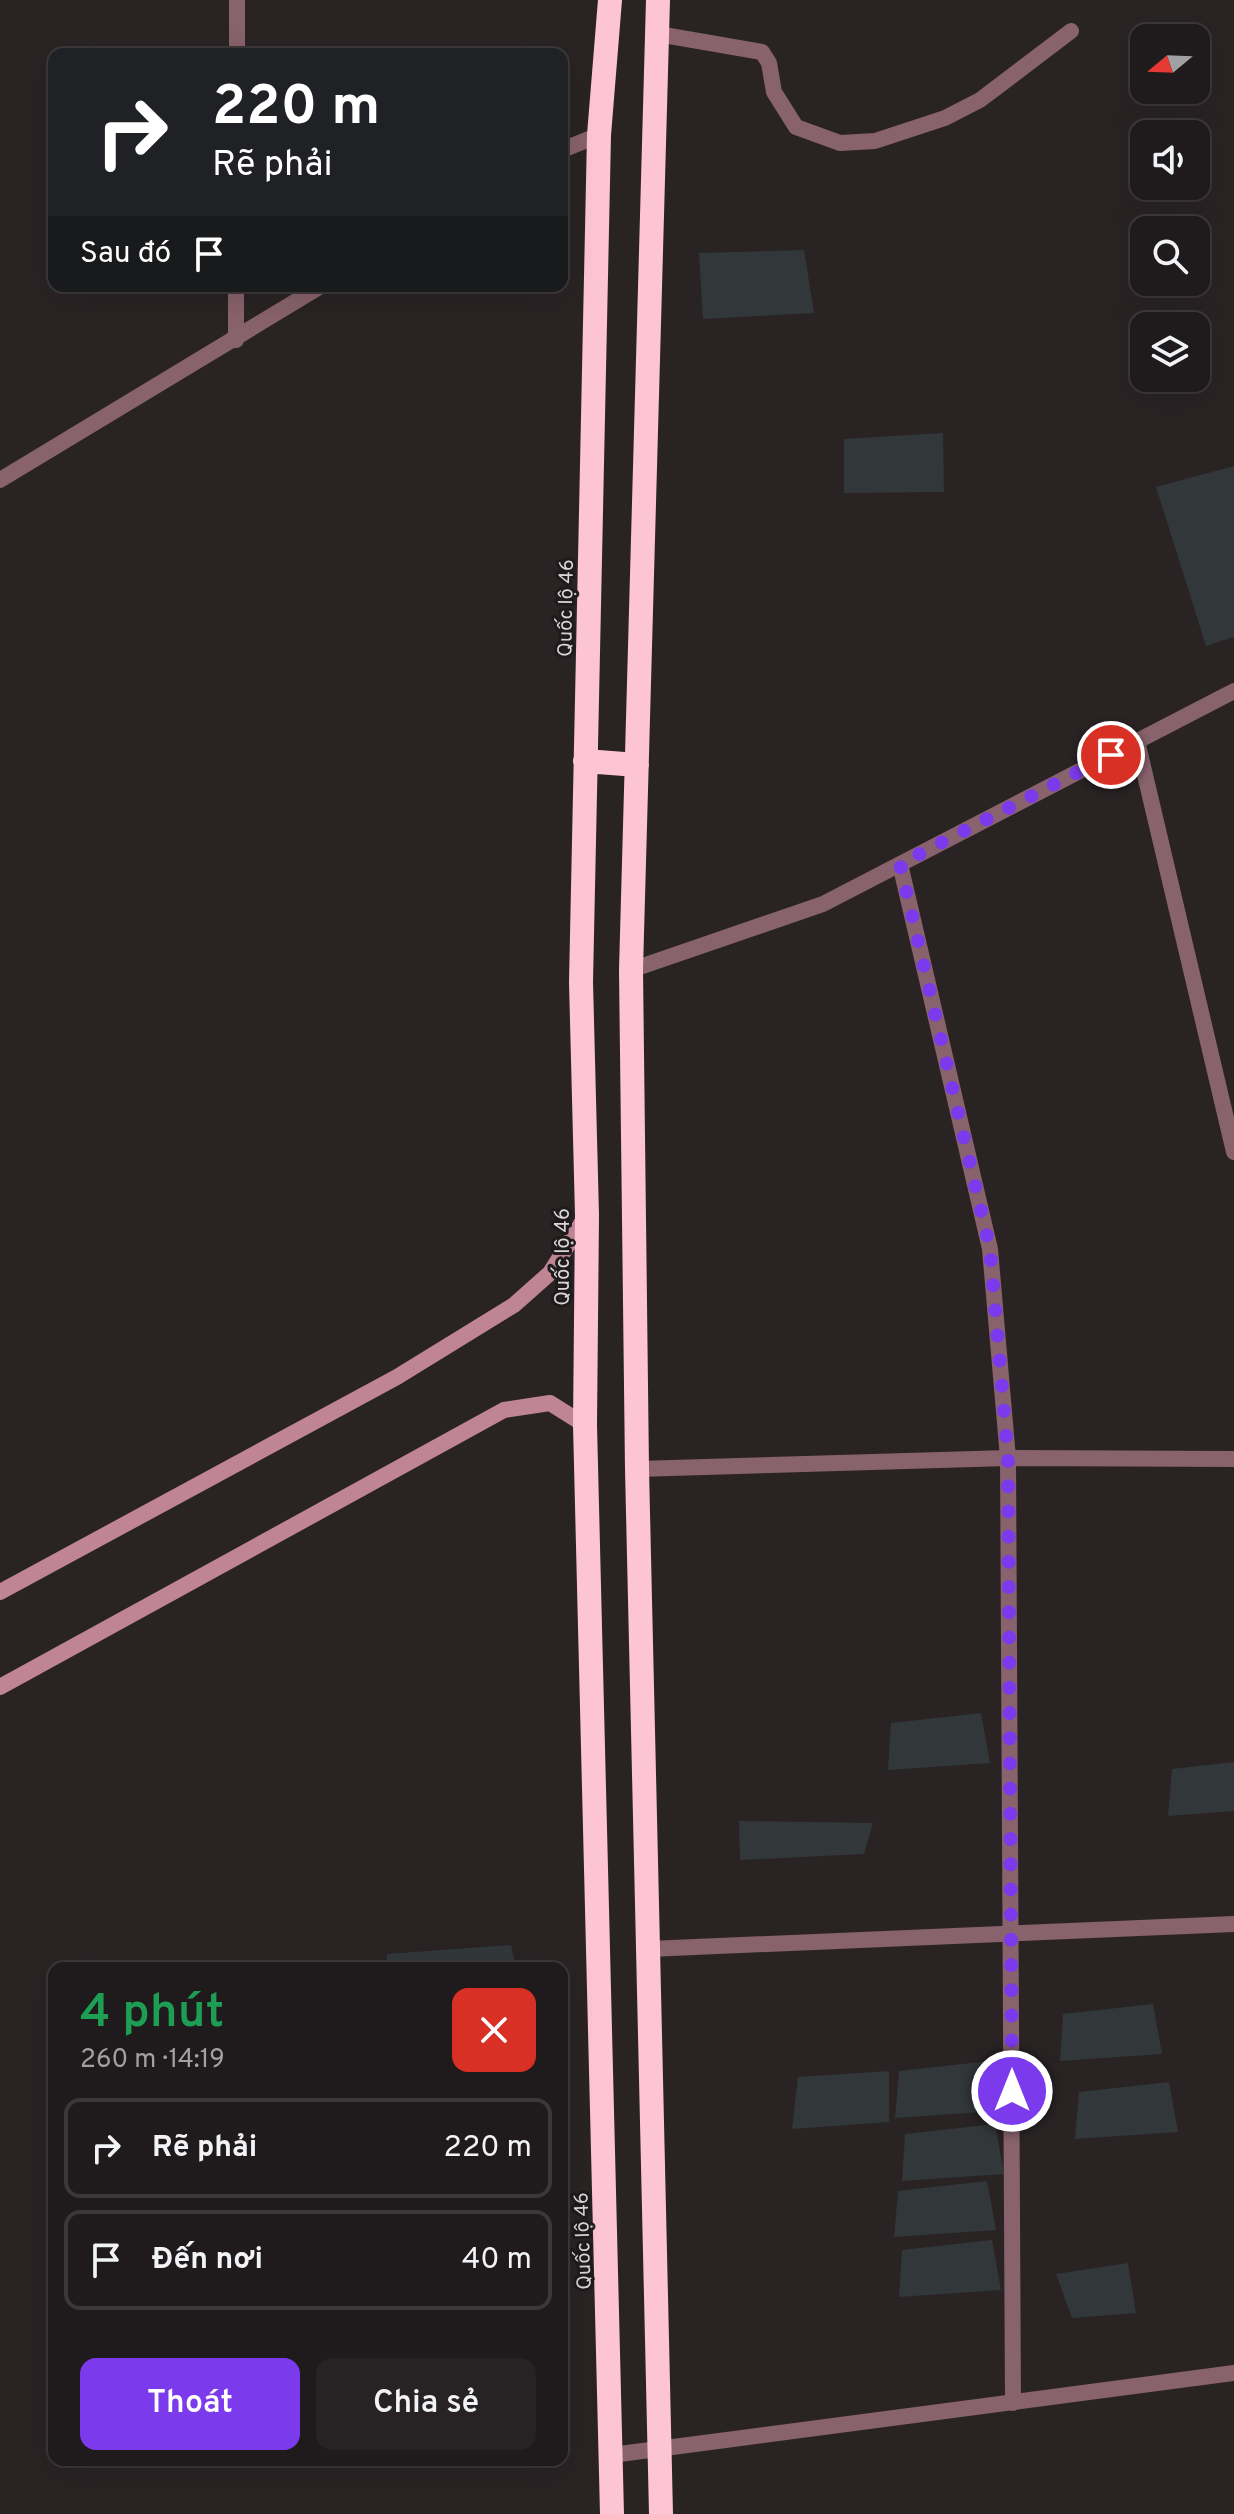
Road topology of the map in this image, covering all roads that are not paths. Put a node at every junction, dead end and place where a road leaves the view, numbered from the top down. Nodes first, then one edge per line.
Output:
1 (237, 0) edge
2 (610, 0) edge
3 (658, 0) edge
4 (1071, 31) dead end
5 (658, 34) junction
6 (237, 48) edge
7 (599, 135) junction
8 (568, 148) edge
9 (236, 292) edge
10 (312, 292) edge
11 (236, 340) junction
12 (0, 480) edge
13 (1234, 691) edge
14 (1137, 741) junction
15 (585, 761) junction
16 (637, 765) junction
17 (900, 864) junction
18 (631, 970) junction
19 (1234, 1152) edge
20 (587, 1215) junction
21 (585, 1425) junction
22 (1008, 1458) junction
23 (1234, 1459) edge
24 (637, 1469) junction
25 (0, 1592) edge
26 (0, 1687) edge
27 (1234, 1924) edge
28 (1011, 1935) junction
29 (649, 1949) junction
30 (1234, 2373) edge
31 (1013, 2403) junction
32 (661, 2449) junction
33 (612, 2455) junction
34 (612, 2514) edge
35 (661, 2514) edge

1 - 6 street
2 - 7 highway, Quốc lộ 46
3 - 5 highway
4 - 5 street
5 - 16 highway
7 - 8 street
7 - 15 highway, Quốc lộ 46
9 - 11 street
10 - 11 street
11 - 12 street
13 - 14 street
14 - 17 street
14 - 19 street
15 - 16 highway
15 - 20 highway, Quốc lộ 46
16 - 18 highway
17 - 18 street
17 - 22 street
18 - 24 highway
20 - 21 highway, Quốc lộ 46
20 - 25 street
21 - 26 street
21 - 33 highway, Quốc lộ 46
22 - 23 street
22 - 24 street
22 - 28 street
24 - 29 highway
27 - 28 street
28 - 29 street
28 - 31 street
29 - 32 highway
30 - 31 street
31 - 32 street
32 - 33 street
32 - 35 highway
33 - 34 highway, Quốc lộ 46

